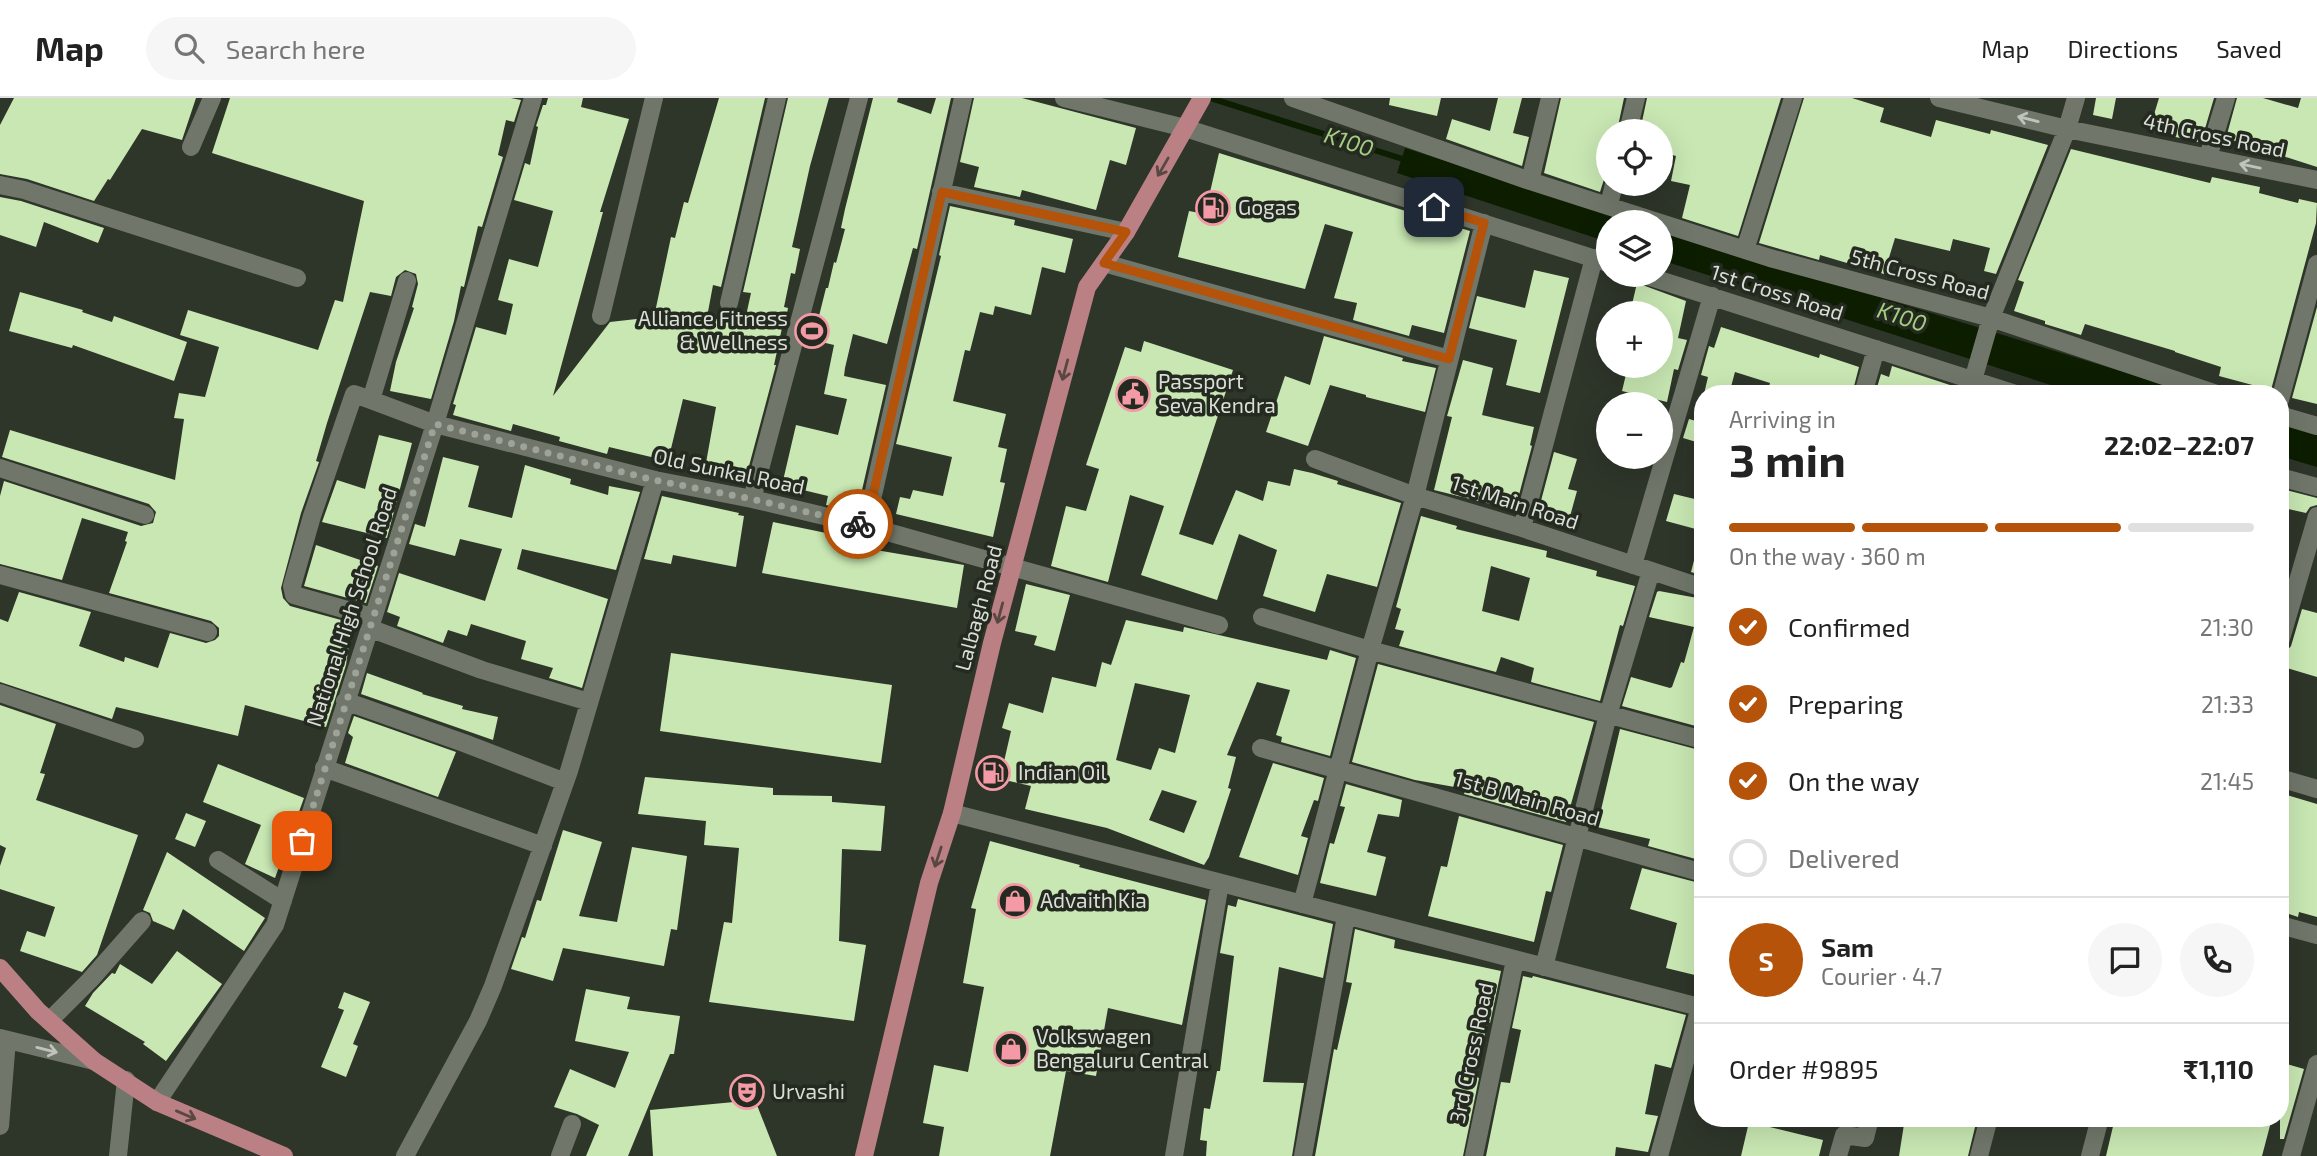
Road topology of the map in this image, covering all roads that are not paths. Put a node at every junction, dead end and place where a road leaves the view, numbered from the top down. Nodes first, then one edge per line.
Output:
1 (212, 98) edge
2 (533, 98) edge
3 (654, 98) edge
4 (778, 98) edge
5 (859, 98) edge
6 (962, 98) edge
7 (1064, 98) edge
8 (1293, 98) edge
9 (1550, 98) edge
10 (1636, 98) edge
11 (1793, 98) edge
12 (2077, 98) edge
13 (2226, 98) edge
14 (1944, 99) edge
15 (1199, 103) edge
16 (1631, 119) edge
17 (1185, 128) junction
18 (2067, 129) junction
19 (191, 147) dead end
20 (2208, 158) junction
21 (2317, 180) edge
22 (1530, 181) junction
23 (0, 185) edge
24 (942, 192) junction
25 (1612, 196) edge
26 (1609, 205) junction
27 (1484, 223) junction
28 (1126, 232) junction
29 (1745, 250) junction
30 (1596, 259) edge
31 (1104, 263) junction
32 (2317, 264) edge
33 (297, 278) dead end
34 (1596, 278) edge
35 (407, 281) dead end
36 (1673, 284) edge
37 (1712, 296) junction
38 (729, 303) dead end
39 (601, 316) dead end
40 (1990, 321) junction
41 (1876, 349) junction
42 (1449, 359) junction
43 (1973, 380) edge
44 (1866, 385) edge
45 (2189, 385) edge
46 (2284, 385) edge
47 (371, 400) junction
48 (2289, 418) edge
49 (435, 424) junction
50 (2317, 426) edge
51 (1315, 459) dead end
52 (0, 468) edge
53 (654, 480) junction
54 (2289, 480) edge
55 (2317, 488) edge
56 (1415, 496) junction
57 (752, 499) junction
58 (145, 515) dead end
59 (2317, 516) edge
60 (866, 526) junction
61 (1522, 528) junction
62 (1633, 565) junction
63 (1013, 566) junction
64 (1651, 572) junction
65 (0, 575) edge
66 (1694, 585) edge
67 (2289, 611) edge
68 (1262, 617) dead end
69 (370, 623) junction
70 (1219, 625) dead end
71 (208, 632) dead end
72 (1370, 650) junction
73 (0, 693) edge
74 (345, 701) junction
75 (589, 702) junction
76 (1608, 715) junction
77 (1694, 738) edge
78 (135, 739) dead end
79 (1261, 748) dead end
80 (324, 768) junction
81 (1339, 771) junction
82 (2289, 781) edge
83 (565, 782) junction
84 (2317, 789) edge
85 (952, 813) junction
86 (1576, 836) junction
87 (542, 846) junction
88 (218, 860) dead end
89 (1694, 870) edge
90 (1220, 883) junction
91 (283, 901) junction
92 (1302, 904) junction
93 (1346, 916) junction
94 (142, 921) dead end
95 (2289, 927) edge
96 (2317, 935) edge
97 (1515, 960) junction
98 (1544, 967) junction
99 (0, 968) edge
100 (1694, 1005) edge
101 (49, 1021) junction
102 (1694, 1032) edge
103 (4, 1039) edge
104 (94, 1061) junction
105 (2317, 1064) edge
106 (126, 1080) junction
107 (157, 1102) junction
108 (572, 1124) dead end
109 (0, 1126) edge
110 (1868, 1127) edge
111 (1987, 1127) edge
112 (2098, 1127) edge
113 (118, 1156) edge
114 (284, 1156) edge
115 (405, 1156) edge
116 (560, 1156) edge
117 (864, 1156) edge
118 (1174, 1156) edge
119 (1303, 1156) edge
120 (1474, 1156) edge
121 (1659, 1156) edge
122 (1838, 1156) edge
123 (1979, 1156) edge
124 (2090, 1156) edge
125 (2291, 1156) edge

1 - 19 street
2 - 49 street, National High School Road
3 - 39 street
4 - 38 street
5 - 57 street
6 - 24 street
7 - 17 street
8 - 22 street
9 - 22 street
10 - 16 street
11 - 29 street
12 - 18 street
13 - 20 street
18 -> 14 street, 4th Cross Road
15 - 17 main road, Lalbagh Road
17 - 27 street
17 -> 28 main road, Lalbagh Road
18 - 20 street, 4th Cross Road
18 - 40 street
21 -> 20 street, 4th Cross Road
22 - 26 street, 5th Cross Road
23 - 33 street
24 - 28 street
24 - 60 street
25 - 26 street
26 - 29 street, 5th Cross Road
27 - 30 street
27 - 42 street
28 - 31 main road, Lalbagh Road
29 - 40 street, 5th Cross Road
31 - 42 street
31 -> 63 main road, Lalbagh Road
32 - 46 street
34 - 61 street
35 - 47 street
36 - 37 street, 1st Cross Road
37 - 41 street, 1st Cross Road
37 - 62 street
40 - 43 street
40 - 45 street, 5th Cross Road
41 - 43 street, 1st Cross Road
41 - 44 street
42 - 56 street
47 - 49 street, Old Sunkal Road
47 - 69 street
48 - 50 street
49 - 53 street, Old Sunkal Road
49 - 69 street, National High School Road
51 - 56 street, 1st Main Road
52 - 58 street
53 - 57 street, Old Sunkal Road
53 - 75 street
54 - 55 street
56 - 61 street, 1st Main Road
56 - 72 street
57 - 60 street, Old Sunkal Road
59 - 67 street
60 - 63 street, Old Sunkal Road
61 - 62 street, 1st Main Road
62 - 64 street, 1st Main Road
63 - 70 street, Old Sunkal Road
63 -> 85 main road, Lalbagh Road
64 - 66 street, 1st Main Road
64 - 76 street
65 - 71 street
68 - 72 street
69 - 74 street, National High School Road
69 - 75 street
72 - 76 street
72 - 81 street
73 - 78 street
74 - 80 street, National High School Road
74 - 83 street
75 - 83 street
76 - 77 street
76 - 86 street
79 - 81 street, 1st B Main Road
80 - 87 street
80 - 91 street, National High School Road
81 - 86 street, 1st B Main Road
81 - 92 street
82 - 84 street
83 - 87 street
85 - 90 street
85 -> 117 main road, Lalbagh Road
86 - 89 street, 1st B Main Road
86 - 98 street
87 - 115 street
88 - 91 street
90 - 92 street
90 - 118 street
91 - 107 street, National High School Road
92 - 93 street
93 - 97 street
93 - 119 street
94 - 101 street
95 - 96 street
97 - 98 street
97 - 120 street, 3rd Cross Road
98 - 100 street
99 - 101 main road
101 - 104 main road
102 - 121 street
103 -> 104 street
103 - 109 street
104 - 106 main road
105 - 125 street
106 - 107 main road
106 - 113 street
107 -> 114 main road
108 - 116 street
110 - 122 street
111 - 123 street
112 - 124 street

